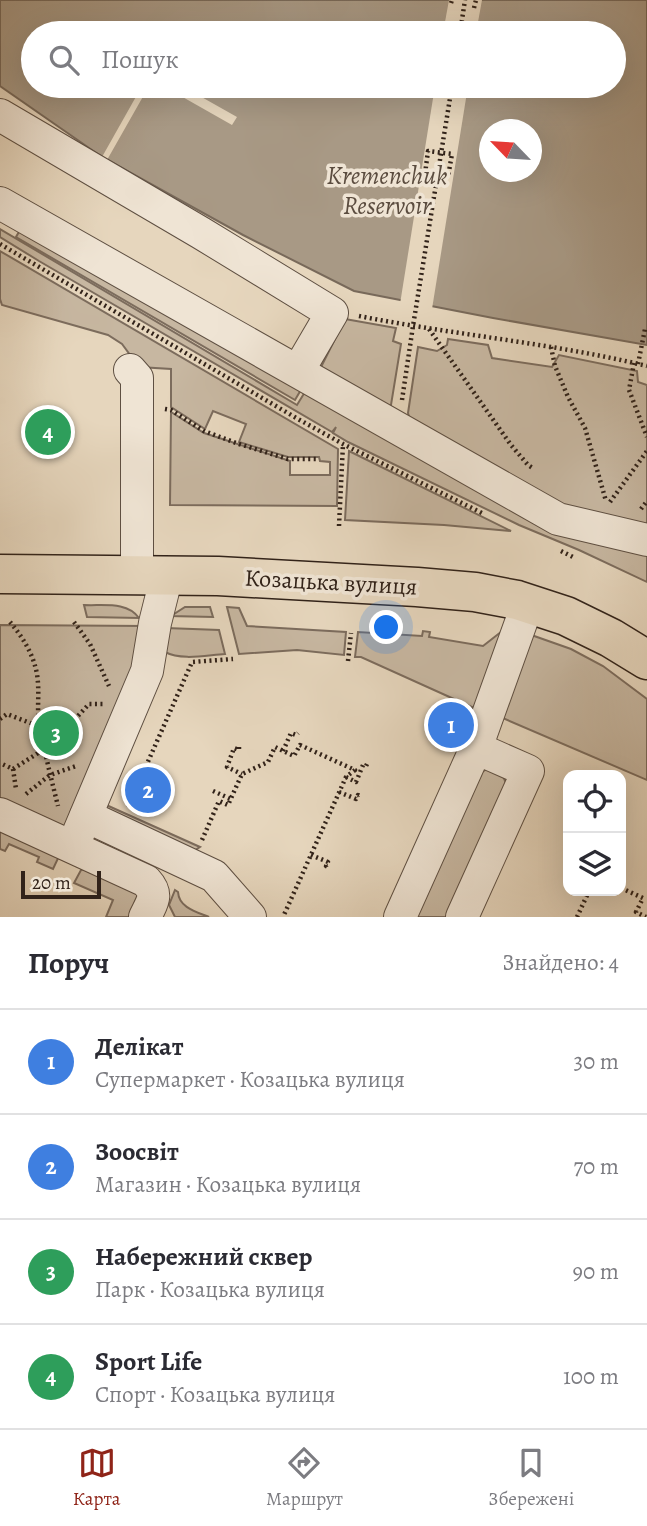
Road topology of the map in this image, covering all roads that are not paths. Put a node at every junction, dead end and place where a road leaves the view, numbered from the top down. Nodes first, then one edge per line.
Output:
1 (0, 115) edge
2 (0, 203) edge
3 (130, 370) dead end
4 (298, 372) junction
5 (643, 526) edge
6 (0, 574) edge
7 (152, 575) junction
8 (528, 603) junction
9 (647, 660) edge
10 (477, 748) junction
11 (8, 807) edge
12 (86, 816) junction
13 (73, 846) junction
14 (145, 917) edge
15 (250, 917) edge
16 (400, 917) edge
17 (462, 917) edge

1 - 4 lane
2 - 4 lane
3 - 7 lane
4 - 5 lane
6 - 7 main road, Козацька вулиця
7 - 8 main road, Козацька вулиця
7 - 12 lane
8 - 9 main road, Козацька вулиця
8 - 10 lane
10 - 16 lane
10 - 17 lane
11 - 13 lane
12 - 13 lane
12 - 15 lane
13 - 14 lane

